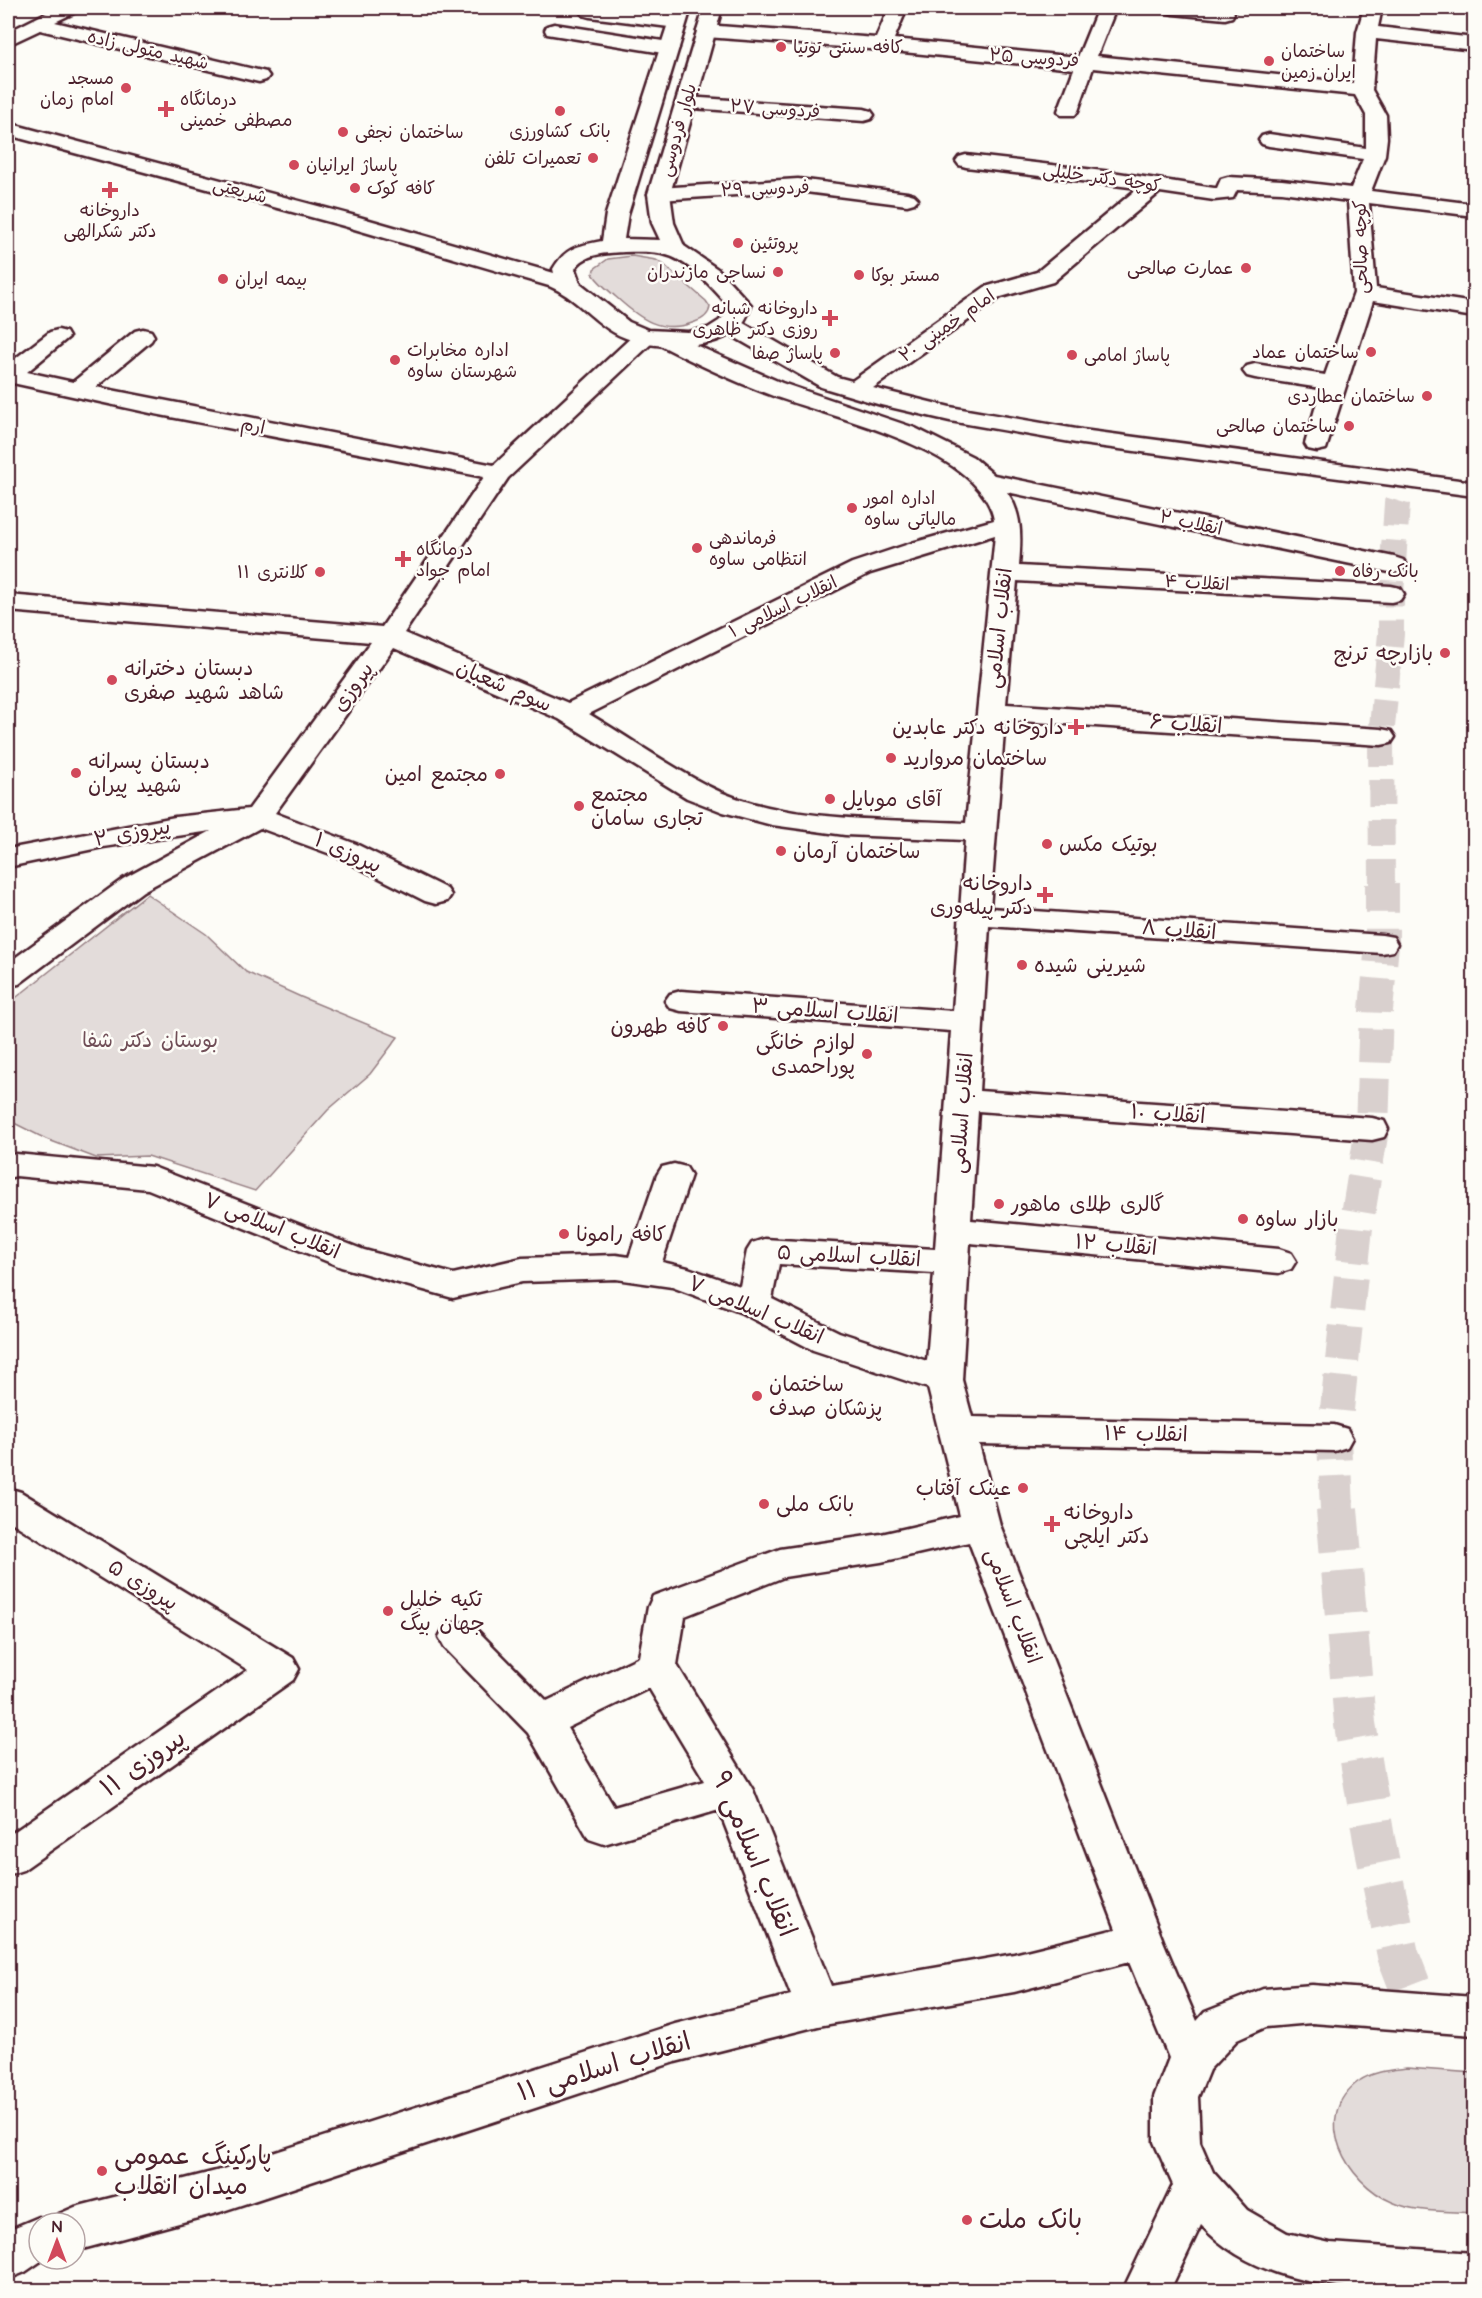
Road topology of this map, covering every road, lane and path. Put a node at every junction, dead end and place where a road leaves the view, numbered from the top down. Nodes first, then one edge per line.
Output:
1 (69, 8) edge
2 (712, 8) edge
3 (898, 8) edge
4 (1107, 8) edge
5 (1173, 8) edge
6 (1373, 8) edge
7 (590, 11) dead end
8 (17, 13) dead end
9 (1225, 13) dead end
10 (680, 15) edge
11 (42, 22) junction
12 (554, 30) dead end
13 (706, 31) junction
14 (1367, 32) junction
15 (8, 39) edge
16 (883, 44) junction
17 (1474, 44) edge
18 (669, 48) junction
19 (1086, 62) junction
20 (259, 76) dead end
21 (1362, 90) junction
22 (686, 103) junction
23 (1068, 111) dead end
24 (864, 115) dead end
25 (8, 129) edge
26 (1269, 140) dead end
27 (1375, 155) junction
28 (966, 161) dead end
29 (1155, 185) junction
30 (659, 194) junction
31 (1358, 197) junction
32 (907, 199) dead end
33 (1474, 210) edge
34 (612, 245) junction
35 (675, 251) junction
36 (569, 273) junction
37 (1365, 293) junction
38 (1474, 310) edge
39 (730, 325) junction
40 (143, 336) dead end
41 (58, 337) dead end
42 (657, 338) junction
43 (1255, 371) dead end
44 (8, 375) edge
45 (829, 382) junction
46 (1334, 383) junction
47 (80, 389) junction
48 (855, 390) junction
49 (789, 394) junction
50 (1317, 444) dead end
51 (499, 473) junction
52 (987, 481) junction
53 (1474, 489) edge
54 (1008, 524) junction
55 (1394, 565) dead end
56 (1004, 573) junction
57 (1391, 594) dead end
58 (8, 603) edge
59 (389, 636) junction
60 (990, 711) junction
61 (569, 713) junction
62 (1381, 737) dead end
63 (258, 817) junction
64 (980, 832) junction
65 (8, 858) edge
66 (436, 895) dead end
67 (975, 916) junction
68 (1382, 944) dead end
69 (8, 977) edge
70 (681, 1000) dead end
71 (968, 1022) junction
72 (963, 1100) junction
73 (1372, 1129) dead end
74 (8, 1167) edge
75 (674, 1175) dead end
76 (953, 1246) junction
77 (1279, 1261) dead end
78 (642, 1271) junction
79 (753, 1304) junction
80 (944, 1380) junction
81 (957, 1430) junction
82 (1334, 1438) dead end
83 (8, 1502) edge
84 (981, 1525) junction
85 (459, 1637) dead end
86 (657, 1665) junction
87 (279, 1669) joint
88 (542, 1722) junction
89 (732, 1790) junction
90 (8, 1858) edge
91 (1142, 1941) junction
92 (818, 2007) junction
93 (1474, 2016) edge
94 (1191, 2058) junction
95 (1196, 2186) junction
96 (87, 2226) edge
97 (1474, 2275) edge
98 (1146, 2290) edge

1 - 11 street
2 - 13 street, بلوار فردوسی
3 - 16 street
4 - 19 street
5 - 9 street
6 - 14 street
7 - 10 street
8 - 11 street, شهید متولی زاده
10 - 18 street, بلوار فردوسی
11 - 15 street
11 - 20 street, شهید متولی زاده
12 - 18 street
13 - 16 street, فردوسی ۲۵
13 - 22 street, بلوار فردوسی
14 - 17 street
14 - 21 street
16 - 19 street, فردوسی ۲۵
18 - 34 street, بلوار فردوسی
19 - 21 street, فردوسی ۲۵
19 - 23 street
21 - 27 street, کوچه صالحی
22 - 24 street, فردوسی ۲۷
22 - 30 street, بلوار فردوسی
25 - 36 street, شریعتی
26 - 27 street
27 - 31 street, کوچه صالحی
28 - 29 street, کوچه دکتر خلیلی
29 - 31 street, کوچه دکتر خلیلی
29 - 48 street, امام خمینی ۲۰
30 - 32 street, فردوسی ۲۹
30 - 35 street, بلوار فردوسی
31 - 33 street
31 - 37 street, کوچه صالحی
34 - 35 street
34 - 36 street
35 - 39 street
36 - 42 street, انقلاب اسلامی
37 - 38 street
37 - 46 street, کوچه صالحی
39 - 42 street
39 - 45 street
40 - 47 street
41 - 44 street
42 - 49 street, انقلاب اسلامی
42 - 51 street, پیروزی
43 - 46 street
44 - 47 street, ارم
45 - 48 street
45 - 49 street
46 - 50 street, کوچه صالحی
47 - 51 street, ارم
48 - 53 street
49 - 52 street, انقلاب اسلامی
51 - 59 street, پیروزی
52 - 54 street, انقلاب اسلامی
52 - 55 street, انقلاب ۲
54 - 56 street, انقلاب اسلامی
54 - 61 street, انقلاب اسلامی ۱
56 - 57 street, انقلاب ۴
56 - 60 street, انقلاب اسلامی
58 - 59 street, سوم شعبان
59 - 61 street, سوم شعبان
59 - 63 street, پیروزی
60 - 62 street, انقلاب ۶
60 - 64 street, انقلاب اسلامی
61 - 64 street, سوم شعبان
63 - 65 street, پیروزی ۲
63 - 66 street, پیروزی ۱
63 - 69 street, پیروزی
64 - 67 street, انقلاب اسلامی
67 - 68 street, انقلاب ۸
67 - 71 street, انقلاب اسلامی
70 - 71 street, انقلاب اسلامی ۳
71 - 72 street, انقلاب اسلامی
72 - 73 street, انقلاب ۱۰
72 - 76 street, انقلاب اسلامی
74 - 78 street, انقلاب اسلامی ۷
75 - 78 street
76 - 77 street, انقلاب ۱۲
76 - 79 street, انقلاب اسلامی ۵
76 - 80 street, انقلاب اسلامی
78 - 79 street, انقلاب اسلامی ۷
79 - 80 street, انقلاب اسلامی ۷
80 - 81 street, انقلاب اسلامی
81 - 82 street, انقلاب ۱۴
81 - 84 street, انقلاب اسلامی
83 - 87 street, پیروزی ۵
84 - 86 street
84 - 91 street, انقلاب اسلامی
85 - 88 street
86 - 88 street
86 - 89 street, انقلاب اسلامی ۹
87 - 90 street, پیروزی ۱۱
88 - 89 street
89 - 92 street, انقلاب اسلامی ۹
91 - 92 street, انقلاب اسلامی ۱۱
91 - 94 street, انقلاب اسلامی
92 - 96 street, انقلاب اسلامی ۱۱
93 - 94 street
94 - 95 street
95 - 97 street
95 - 98 street

